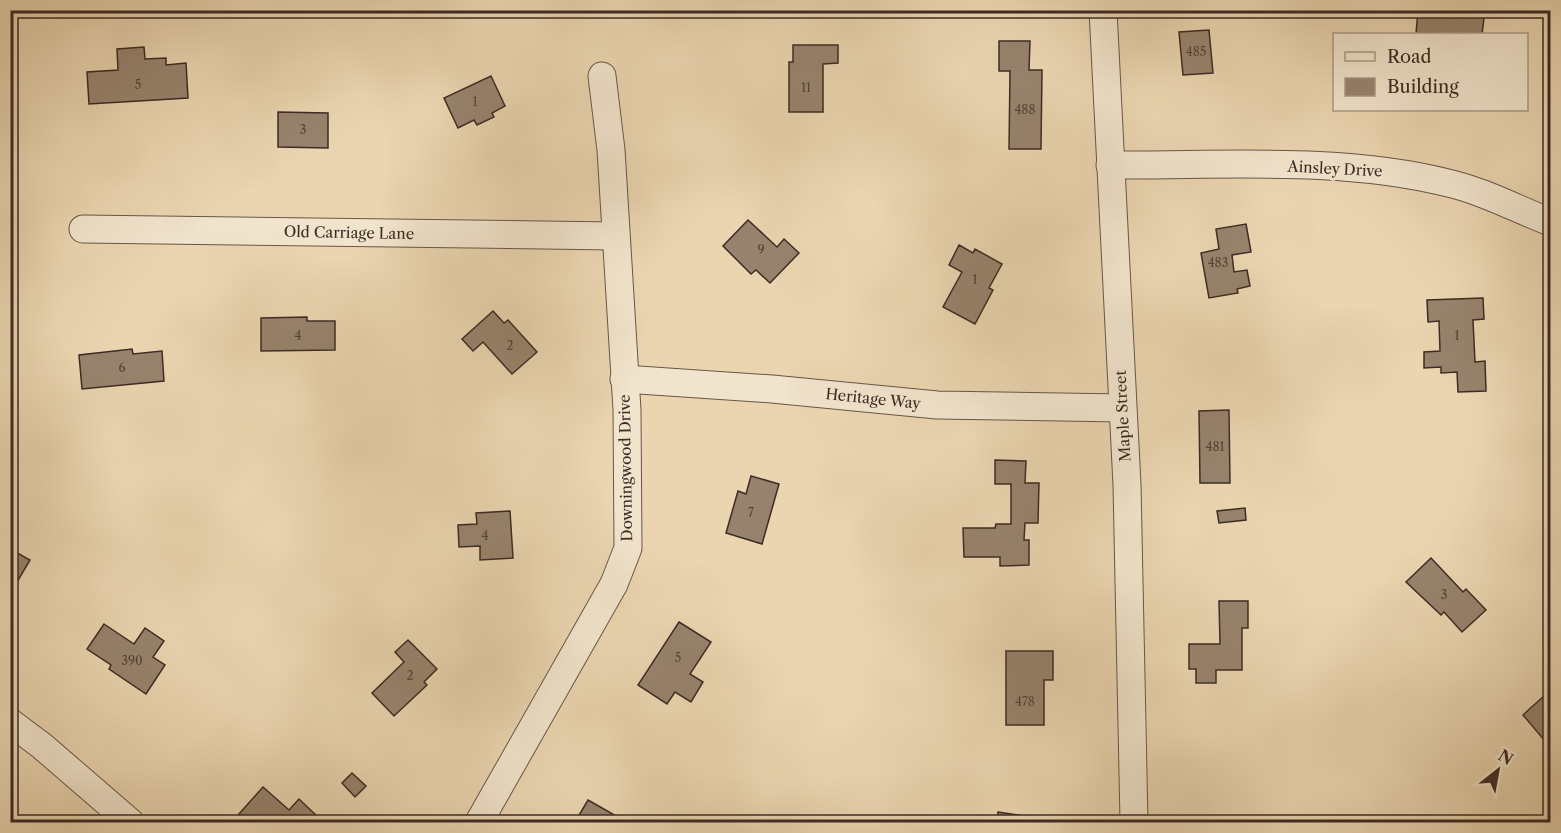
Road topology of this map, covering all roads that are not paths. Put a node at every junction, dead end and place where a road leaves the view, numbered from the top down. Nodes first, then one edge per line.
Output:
1 (1103, 10) edge
2 (602, 76) dead end
3 (1110, 165) junction
4 (1551, 222) edge
5 (83, 230) dead end
6 (615, 236) junction
7 (624, 379) junction
8 (1122, 408) junction
9 (10, 722) edge
10 (130, 822) edge
11 (479, 822) edge
12 (1134, 822) edge

1 - 3 street, Maple Street
2 - 6 street, Downingwood Drive
3 - 4 street, Ainsley Drive
3 - 8 street, Maple Street
5 - 6 street, Old Carriage Lane
6 - 7 street, Downingwood Drive
7 - 8 street, Heritage Way
7 - 11 street, Downingwood Drive
8 - 12 street, Maple Street
9 - 10 street

